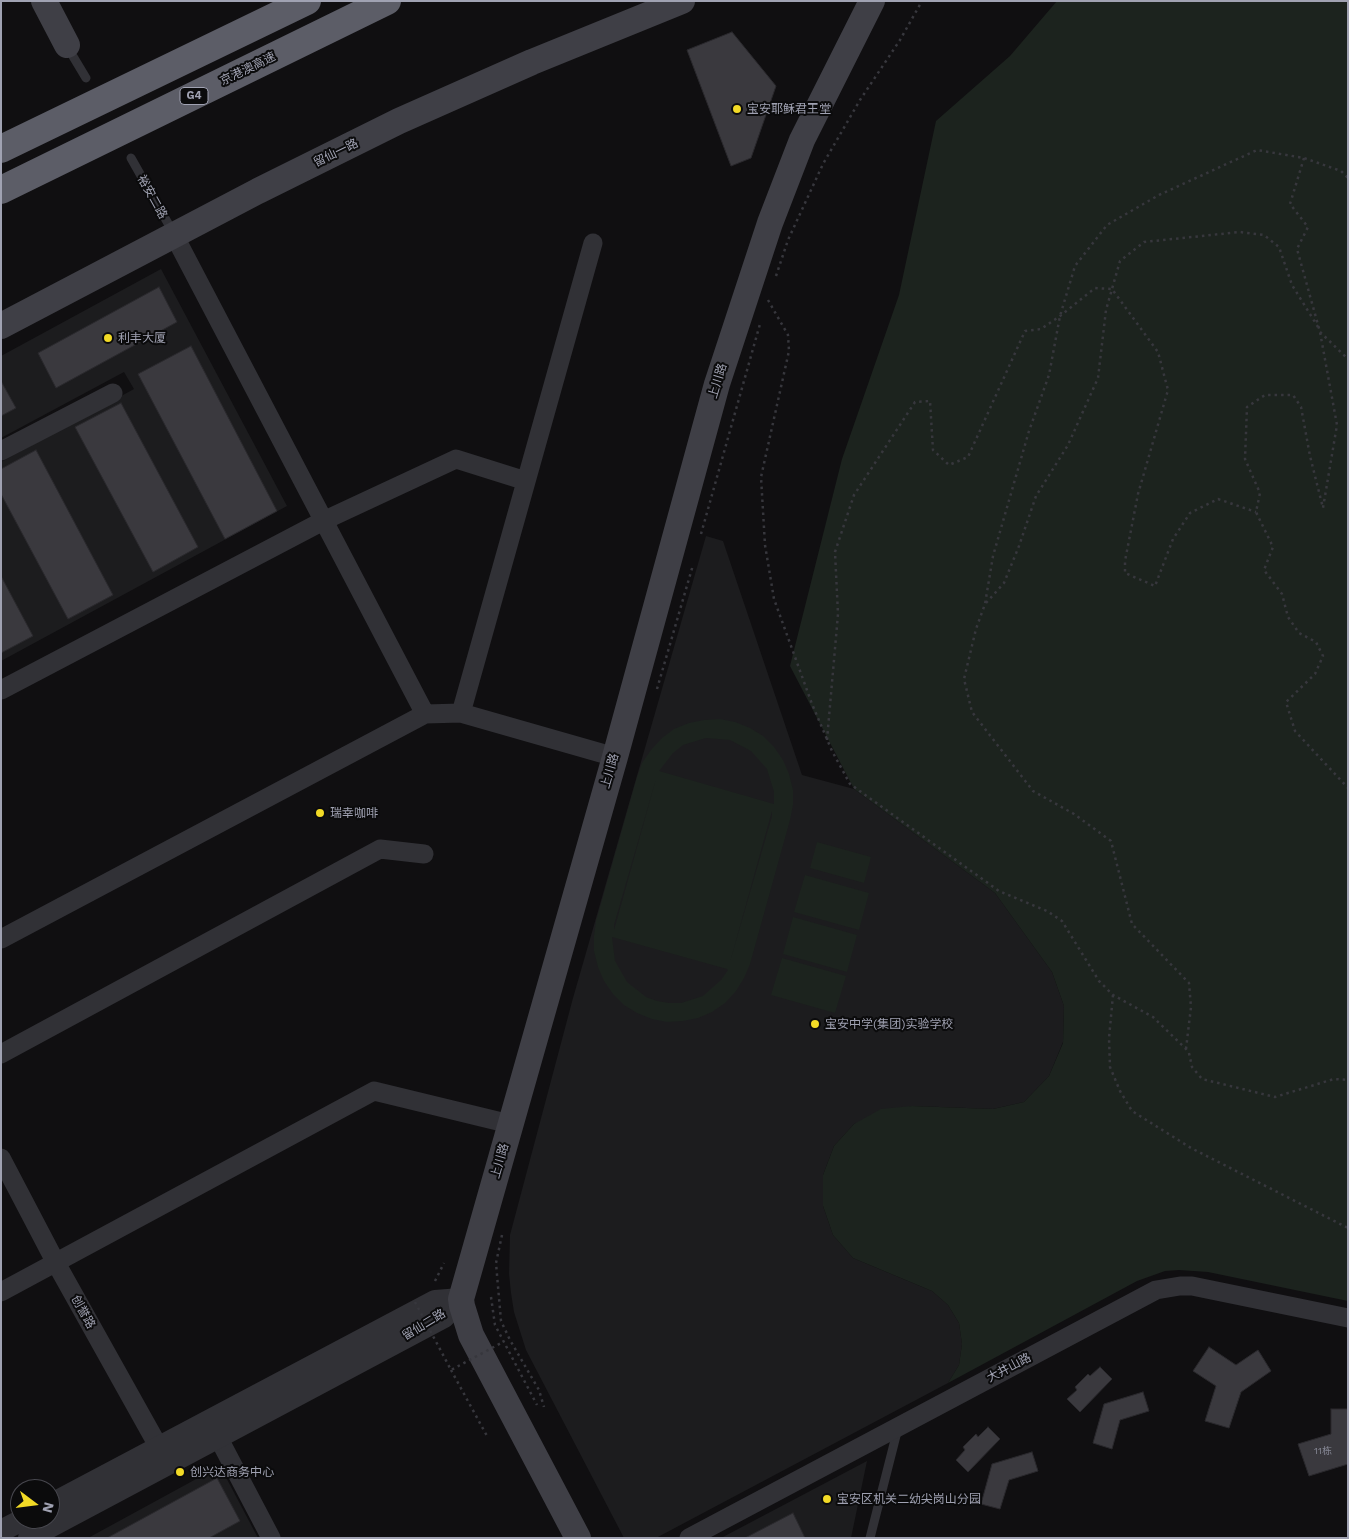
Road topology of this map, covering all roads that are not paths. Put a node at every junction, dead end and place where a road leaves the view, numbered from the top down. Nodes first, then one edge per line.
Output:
1 (44, 1) edge
2 (307, 1) edge
3 (388, 1) edge
4 (682, 1) edge
5 (872, 1) edge
6 (67, 45) joint
7 (86, 78) dead end
8 (1, 149) edge
9 (131, 158) dead end
10 (1, 190) edge
11 (174, 235) junction
12 (593, 243) dead end
13 (1, 326) edge
14 (113, 393) dead end
15 (1, 451) edge
16 (526, 481) junction
17 (323, 521) junction
18 (1, 690) edge
19 (460, 713) junction
20 (425, 714) junction
21 (615, 756) junction
22 (424, 854) dead end
23 (1, 939) edge
24 (1, 1054) edge
25 (510, 1124) junction
26 (1, 1158) edge
27 (56, 1263) junction
28 (1, 1292) edge
29 (462, 1299) junction
30 (1348, 1318) edge
31 (898, 1428) junction
32 (218, 1437) junction
33 (164, 1455) junction
34 (60, 1501) edge
35 (30, 1538) edge
36 (271, 1538) edge
37 (578, 1538) edge
38 (689, 1538) edge
39 (870, 1538) edge

1 - 6 main road
2 - 8 highway
3 - 10 highway, 京港澳高速 / G4
4 - 11 main road, 留仙一路
5 - 21 main road, 上川路
6 - 7 lane
9 - 11 lane, 裕安二路
11 - 13 main road, 留仙一路
11 - 17 street
12 - 16 street
14 - 15 street
16 - 17 street
16 - 19 street
17 - 18 street
17 - 20 street
19 - 20 street
19 - 21 street
20 - 23 street
21 - 25 main road, 上川路
22 - 24 street
25 - 27 street
25 - 29 main road, 上川路
26 - 27 street, 创誉路
27 - 28 street
27 - 33 street, 创誉路
29 - 32 street, 留仙二路
29 - 33 street, 留仙二路
29 - 37 main road, 上川路
30 - 31 street, 大井山路
31 - 38 street, 大井山路
31 - 39 lane
32 - 33 street, 留仙二路
32 - 36 street
33 - 34 street, 留仙二路
33 - 35 street, 留仙二路

